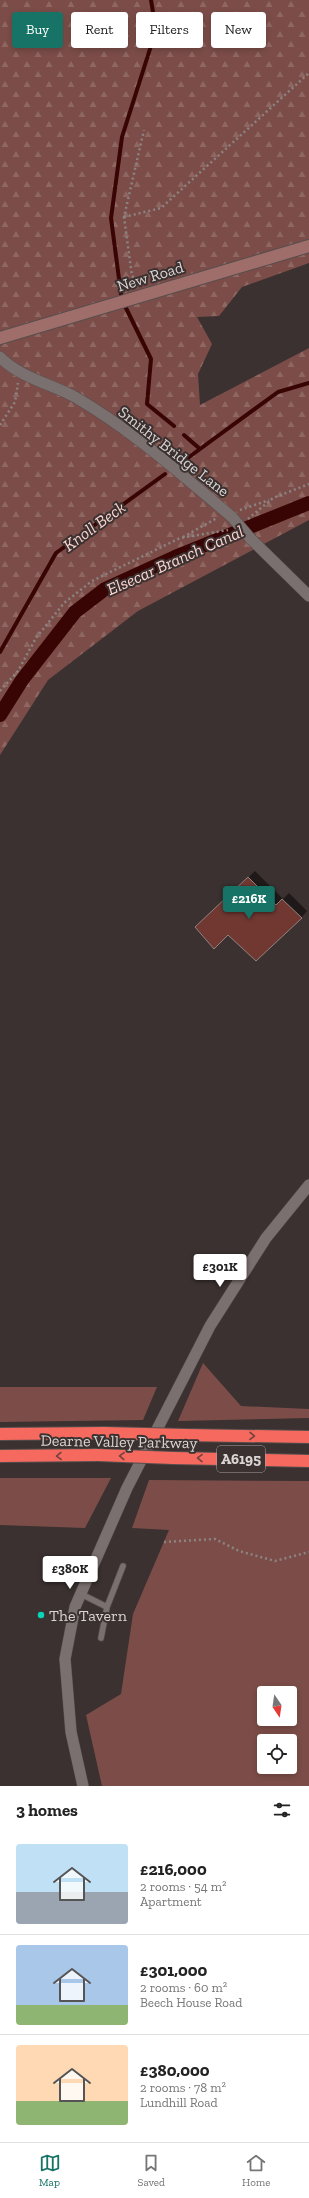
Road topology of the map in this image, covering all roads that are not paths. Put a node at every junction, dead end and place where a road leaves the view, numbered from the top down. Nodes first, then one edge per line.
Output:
1 (309, 246) edge
2 (0, 338) edge
3 (0, 357) edge
4 (309, 596) edge
5 (309, 1185) edge
6 (0, 1434) edge
7 (309, 1438) edge
8 (0, 1456) edge
9 (309, 1461) edge
10 (123, 1566) dead end
11 (81, 1594) junction
12 (107, 1607) junction
13 (101, 1638) dead end
14 (83, 1786) edge

1 - 2 main road, New Road
3 - 4 street, Smithy Bridge Lane, bridge
5 - 11 street
6 -> 7 highway, Dearne Valley Parkway / A6195, bridge
9 -> 8 highway, Dearne Valley Parkway / A6195, bridge
10 - 12 lane
11 - 12 lane
11 - 14 street
12 - 13 lane

